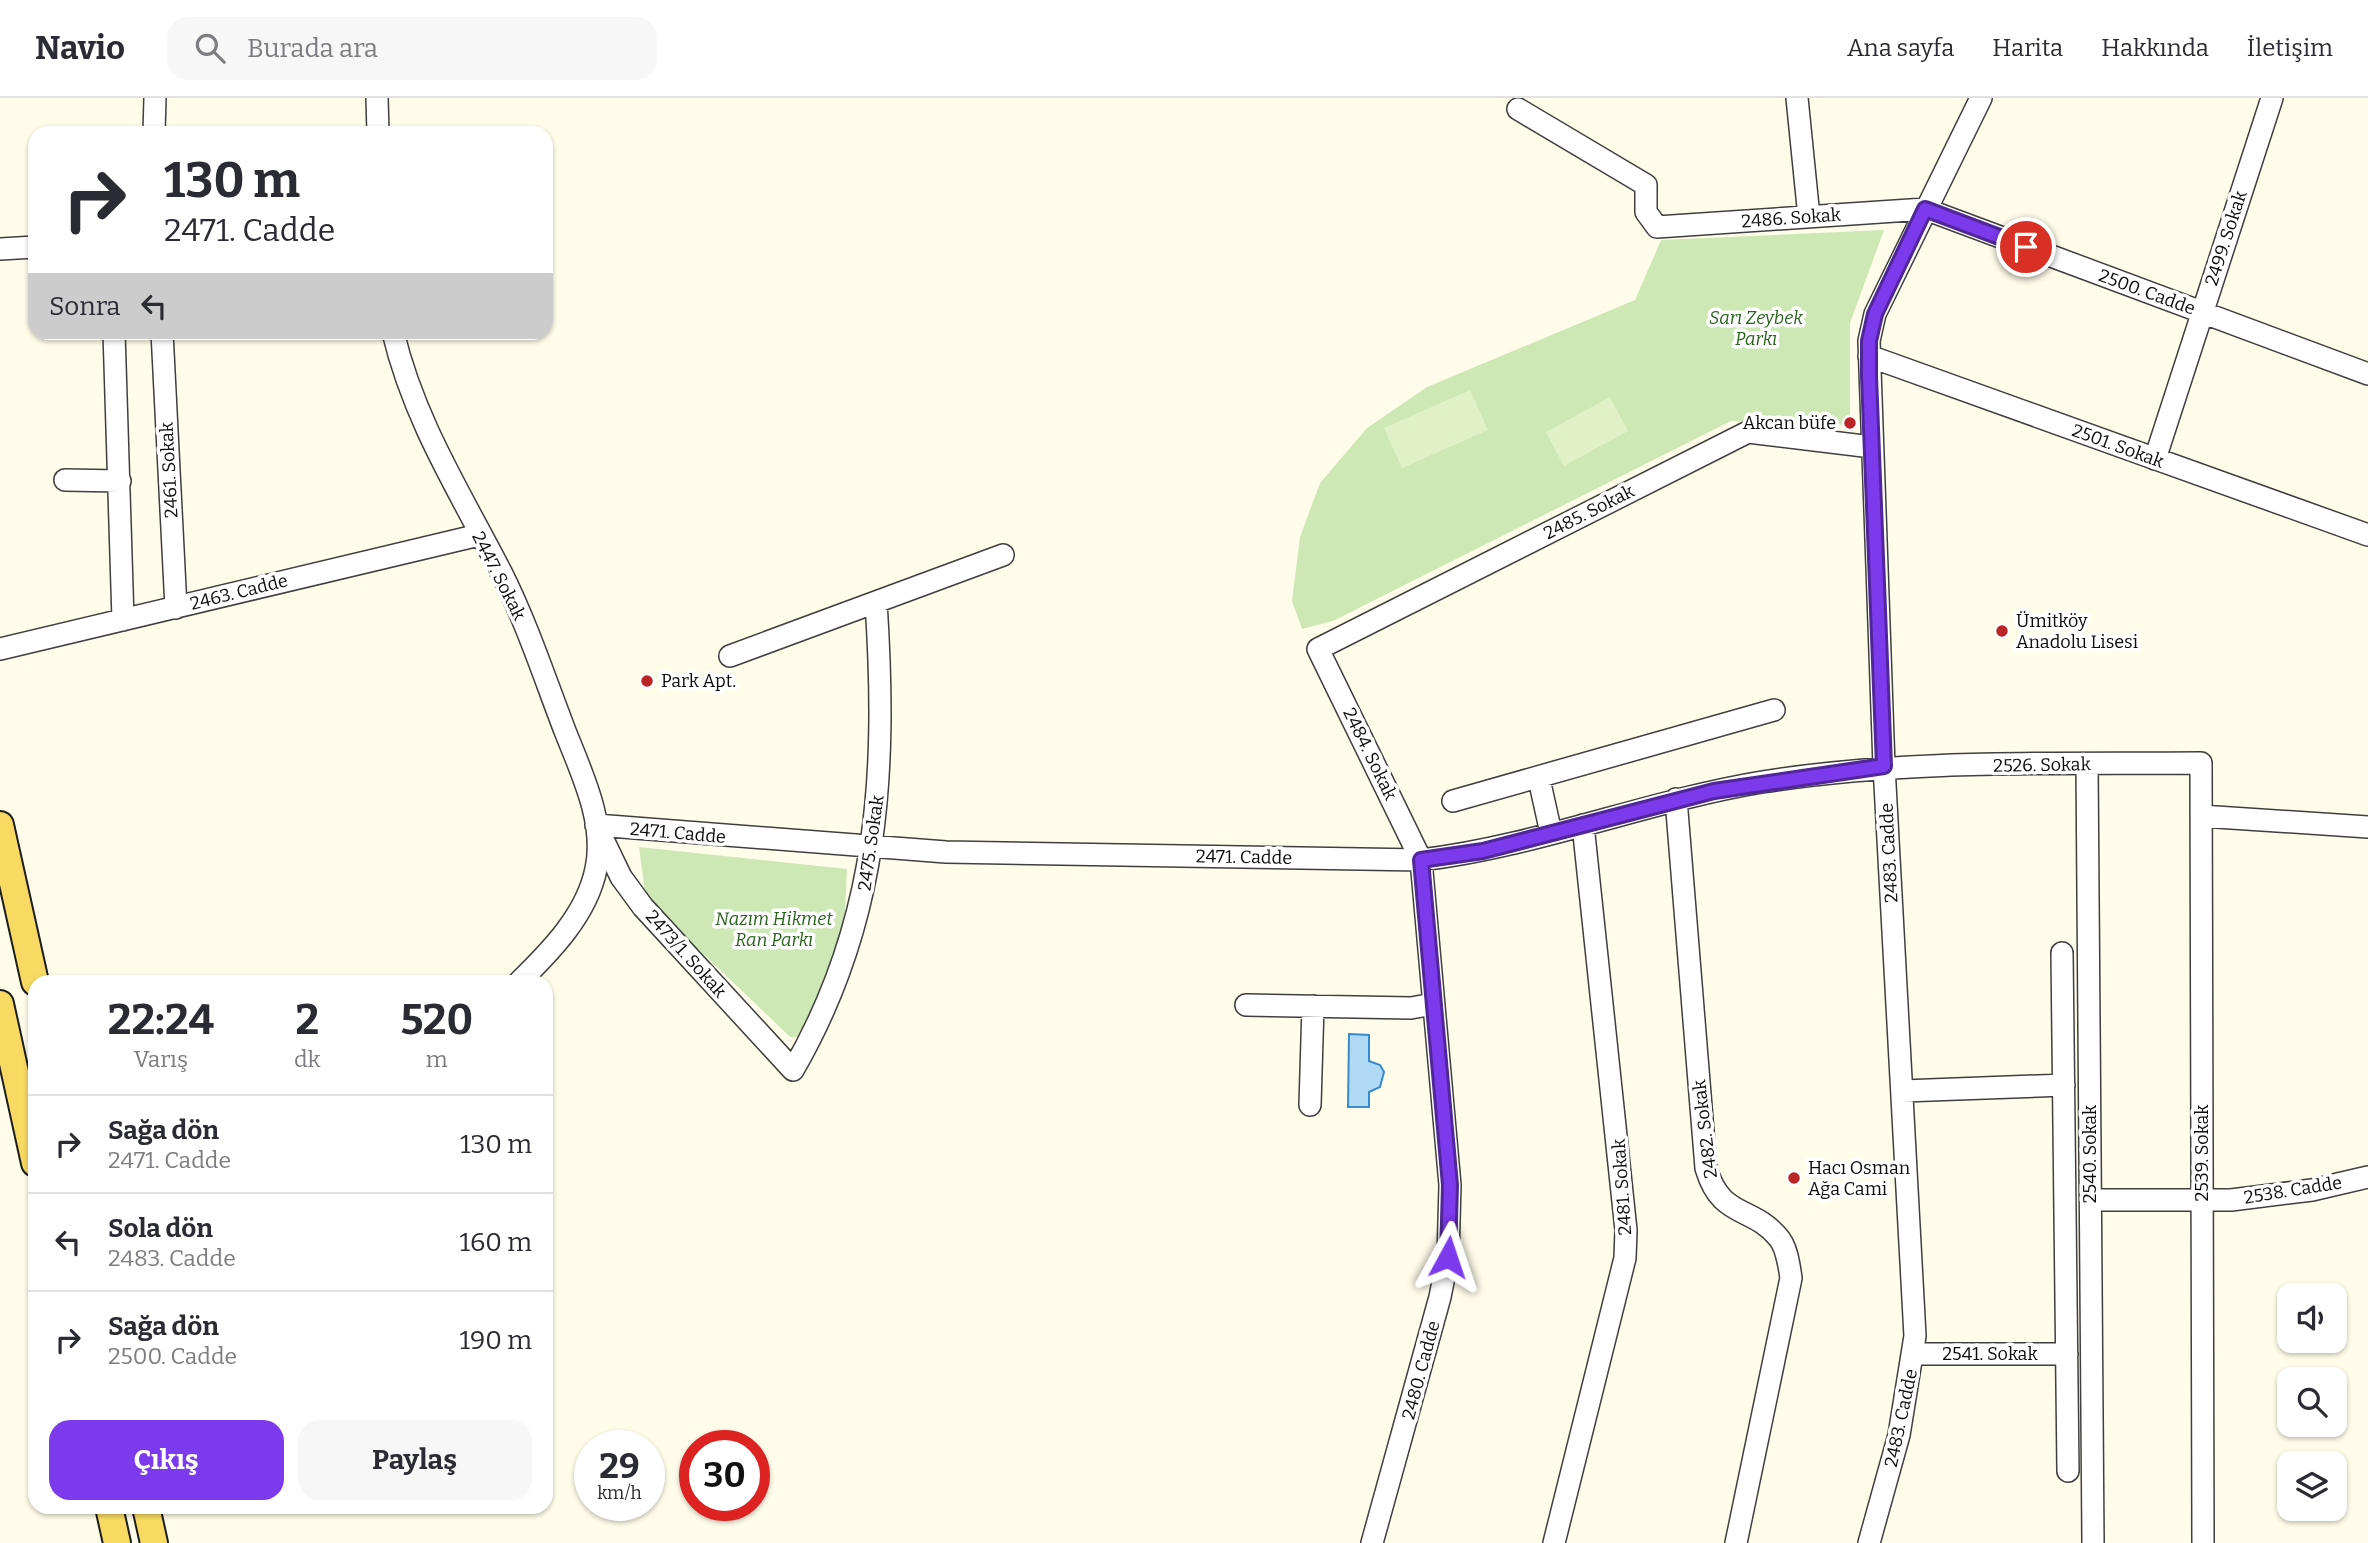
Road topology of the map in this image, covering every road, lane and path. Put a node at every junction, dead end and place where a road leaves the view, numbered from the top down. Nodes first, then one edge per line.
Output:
1 (155, 98) edge
2 (377, 98) edge
3 (1797, 98) edge
4 (1981, 98) edge
5 (2272, 98) edge
6 (1518, 108) dead end
7 (154, 126) edge
8 (378, 126) edge
9 (1925, 209) junction
10 (1810, 217) junction
11 (28, 247) edge
12 (0, 249) edge
13 (2203, 312) junction
14 (114, 340) edge
15 (162, 340) edge
16 (395, 340) edge
17 (1869, 356) junction
18 (2368, 374) edge
19 (1872, 447) junction
20 (2155, 459) junction
21 (65, 480) dead end
22 (120, 481) junction
23 (479, 535) junction
24 (2368, 535) edge
25 (1003, 555) dead end
26 (876, 602) junction
27 (176, 608) junction
28 (123, 620) junction
29 (0, 649) edge
30 (1318, 649) joint
31 (730, 656) dead end
32 (1773, 710) dead end
33 (2201, 763) joint
34 (2087, 764) junction
35 (1884, 766) junction
36 (1539, 779) junction
37 (1676, 799) junction
38 (1453, 801) dead end
39 (2201, 816) junction
40 (0, 824) edge
41 (596, 825) junction
42 (1583, 825) junction
43 (2368, 827) edge
44 (1551, 834) junction
45 (872, 848) junction
46 (1421, 860) junction
47 (2062, 953) dead end
48 (33, 975) edge
49 (525, 975) edge
50 (0, 1004) edge
51 (1433, 1004) junction
52 (1246, 1005) dead end
53 (1313, 1006) junction
54 (793, 1070) joint
55 (8, 1077) edge
56 (2064, 1085) junction
57 (1903, 1091) junction
58 (1310, 1105) dead end
59 (28, 1141) edge
60 (2368, 1177) edge
61 (2091, 1200) junction
62 (2202, 1200) junction
63 (2066, 1287) junction
64 (2091, 1287) junction
65 (1914, 1354) junction
66 (2067, 1354) junction
67 (2068, 1471) dead end
68 (111, 1514) edge
69 (148, 1514) edge
70 (117, 1543) edge
71 (154, 1543) edge
72 (1372, 1543) edge
73 (1554, 1543) edge
74 (1736, 1543) edge
75 (1869, 1543) edge
76 (2093, 1543) edge
77 (2203, 1543) edge

1 - 7 street
2 - 8 street
3 - 10 street
4 - 9 street, 2483. Cadde
5 - 13 street, 2499. Sokak
6 - 10 street, 2486. Sokak
9 - 10 street, 2486. Sokak
9 - 13 street, 2500. Cadde
9 - 17 street, 2483. Cadde
11 - 12 street
13 - 18 street, 2500. Cadde
13 - 20 street, 2499. Sokak
14 - 22 street
15 - 27 street, 2461. Sokak
16 - 23 street, 2447. Sokak
17 - 19 street, 2483. Cadde
17 - 20 street, 2501. Sokak
19 - 30 street, 2485. Sokak
19 - 35 street, 2483. Cadde
20 - 24 street, 2501. Sokak
21 - 22 street
22 - 28 street
23 - 27 street, 2463. Cadde
23 - 41 street, 2447. Sokak
25 - 26 street
26 - 31 street
26 - 45 street, 2475. Sokak
27 - 28 street, 2463. Cadde
28 - 29 street, 2463. Cadde
30 - 46 street, 2484. Sokak
32 - 36 street
33 - 34 street, 2526. Sokak
33 - 39 street, 2539. Sokak
34 - 35 street, 2526. Sokak
34 - 61 street, 2540. Sokak
35 - 37 street, 2471. Cadde
35 - 57 street, 2483. Cadde
36 - 38 street
36 - 44 street
37 - 42 street, 2471. Cadde
37 - 74 street, 2482. Sokak
39 - 43 street
39 - 62 street, 2539. Sokak
40 - 48 main road
41 - 45 street, 2471. Cadde
41 - 49 street
41 - 54 street, 2473/1. Sokak
42 - 44 street, 2471. Cadde
42 - 73 street, 2481. Sokak
44 - 46 street, 2471. Cadde
45 - 46 street, 2471. Cadde
45 - 54 street, 2475. Sokak
46 - 51 street, 2480. Cadde
47 - 56 street
50 - 55 main road
51 - 53 street
51 - 72 street, 2480. Cadde
52 - 53 street
53 - 58 street
55 - 59 main road
56 - 57 street
56 - 63 street
57 - 65 street, 2483. Cadde
60 - 62 street, 2538. Cadde
61 - 62 street, 2538. Cadde
61 - 64 street, 2540. Sokak
62 - 77 street, 2539. Sokak
63 - 64 street
63 - 66 street
64 - 76 street, 2540. Sokak
65 - 66 street, 2541. Sokak
65 - 75 street, 2483. Cadde
66 - 67 street
68 - 70 main road
69 - 71 main road

